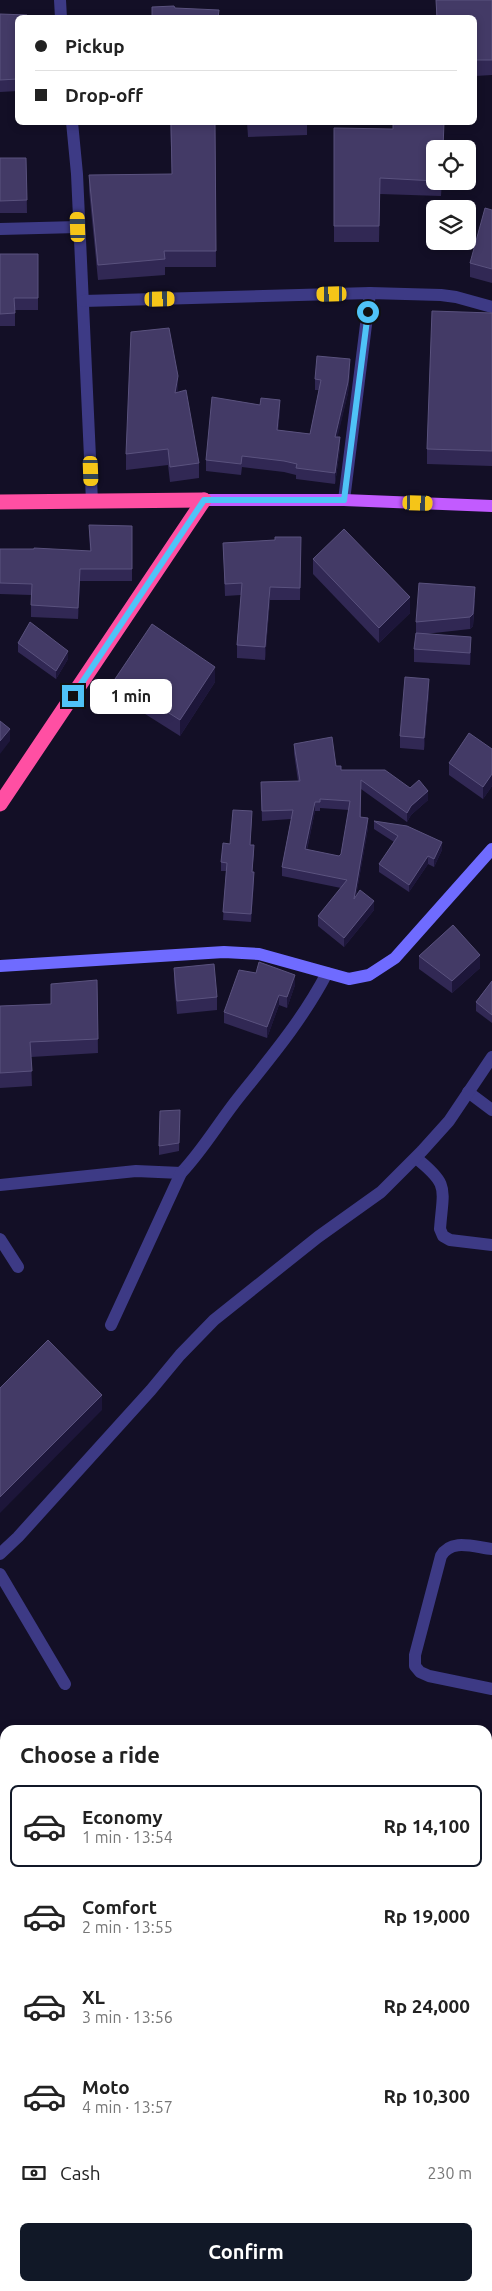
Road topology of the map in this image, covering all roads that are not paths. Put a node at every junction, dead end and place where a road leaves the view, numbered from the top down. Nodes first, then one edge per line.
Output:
1 (60, 0) edge
2 (62, 15) edge
3 (72, 125) edge
4 (78, 227) junction
5 (0, 229) edge
6 (370, 293) junction
7 (83, 301) junction
8 (492, 308) edge
9 (204, 500) junction
10 (344, 500) junction
11 (92, 501) junction
12 (0, 502) edge
13 (492, 506) edge
14 (0, 804) edge
15 (492, 848) edge
16 (0, 966) edge
17 (327, 973) junction
18 (492, 1057) edge
19 (468, 1092) junction
20 (492, 1110) edge
21 (416, 1158) junction
22 (181, 1173) junction
23 (0, 1185) edge
24 (0, 1239) edge
25 (492, 1245) edge
26 (18, 1268) dead end
27 (111, 1325) dead end
28 (492, 1549) edge
29 (0, 1554) edge
30 (0, 1574) edge
31 (65, 1684) dead end
32 (492, 1689) edge

1 - 2 street
3 - 4 street
4 - 5 street
4 - 7 street
6 - 7 street
6 - 8 street
6 - 10 street
7 - 11 street
9 - 10 main road
9 - 11 highway
9 - 14 highway
10 - 13 main road
11 - 12 highway
15 - 17 street
16 - 17 street
17 - 22 street
18 - 19 street
19 - 20 street
19 - 21 street
21 - 25 street
21 - 29 street
22 - 23 street
22 - 27 street
24 - 26 street
28 - 32 street
30 - 31 street

